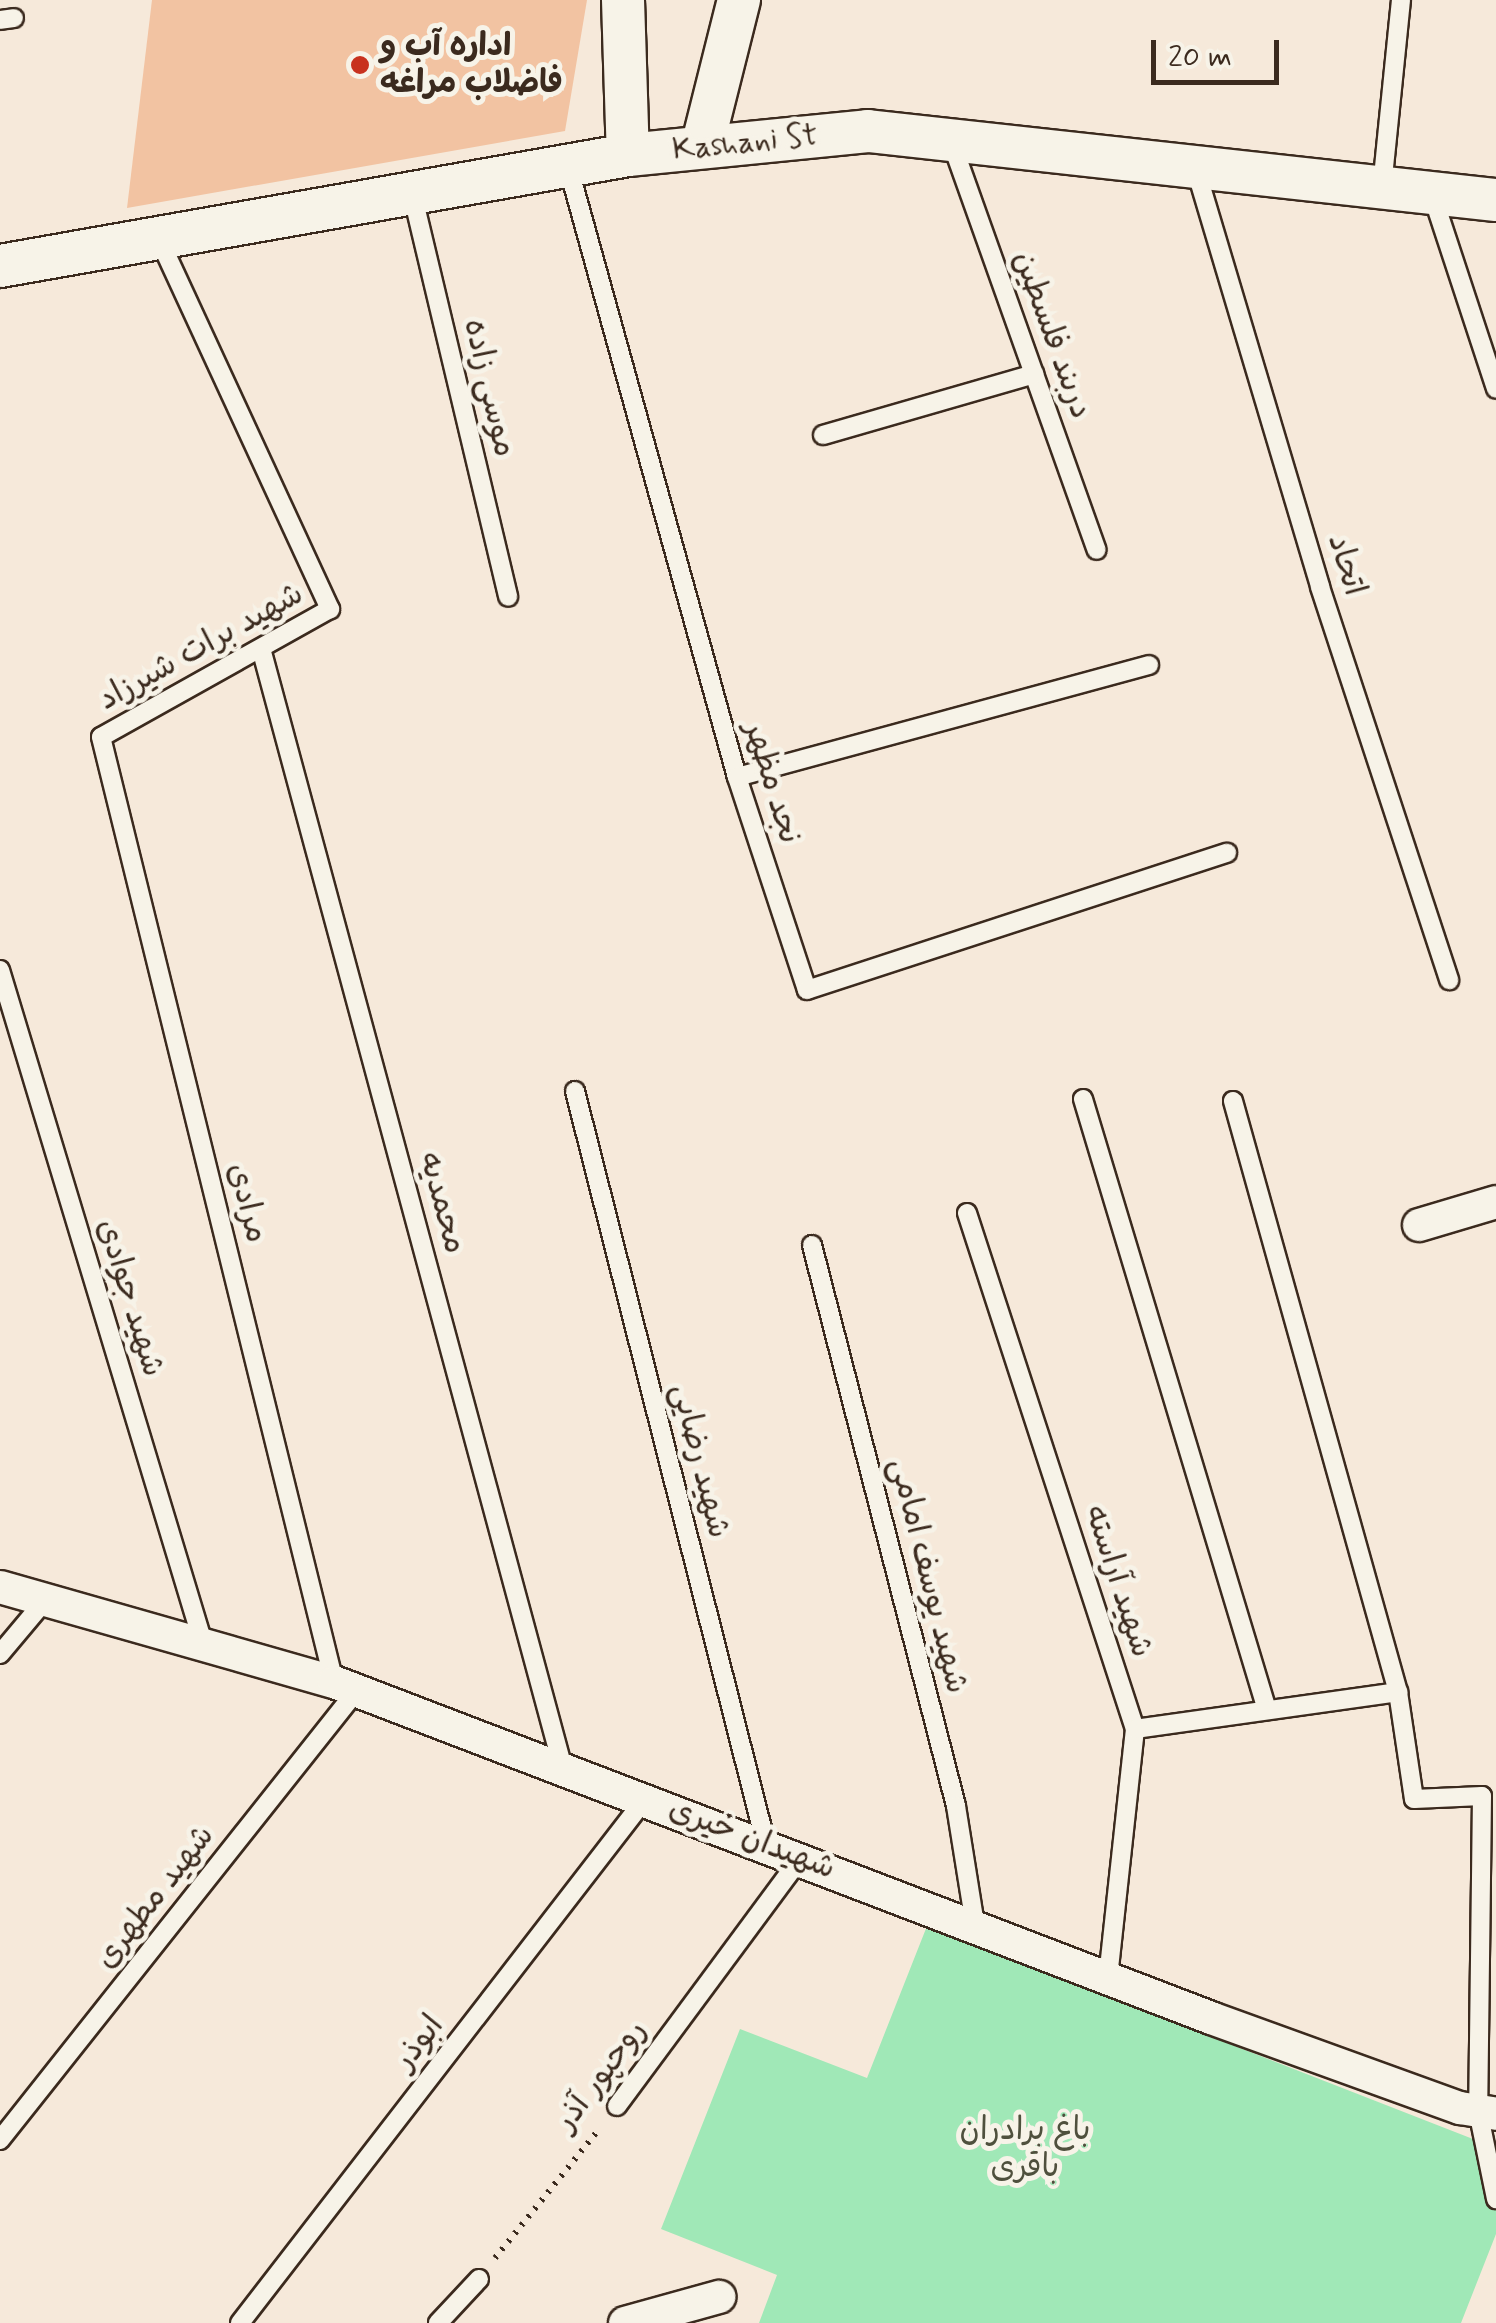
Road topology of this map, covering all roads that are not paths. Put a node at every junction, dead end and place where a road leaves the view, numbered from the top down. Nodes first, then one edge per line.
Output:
1 (623, 0) edge
2 (739, 0) edge
3 (1402, 0) edge
4 (951, 140) junction
5 (702, 148) junction
6 (628, 155) junction
7 (1195, 165) junction
8 (568, 166) junction
9 (1382, 187) junction
10 (412, 193) junction
11 (1432, 193) junction
12 (1496, 200) edge
13 (159, 239) junction
14 (0, 266) edge
15 (1034, 374) junction
16 (1496, 390) edge
17 (823, 435) dead end
18 (1097, 550) dead end
19 (508, 597) dead end
20 (262, 652) junction
21 (1149, 665) dead end
22 (101, 737) joint
23 (737, 777) junction
24 (1228, 853) dead end
25 (0, 970) edge
26 (1449, 980) dead end
27 (575, 1091) dead end
28 (1083, 1099) dead end
29 (1233, 1101) dead end
30 (1496, 1202) edge
31 (967, 1213) dead end
32 (1419, 1226) dead end
33 (812, 1245) dead end
34 (0, 1587) edge
35 (47, 1597) junction
36 (203, 1644) junction
37 (0, 1654) edge
38 (346, 1686) junction
39 (1398, 1692) junction
40 (1267, 1710) junction
41 (1135, 1729) junction
42 (563, 1768) junction
43 (645, 1799) junction
44 (766, 1844) junction
45 (801, 1858) junction
46 (975, 1925) junction
47 (1108, 1978) junction
48 (618, 2106) road end
49 (1487, 2113) edge
50 (0, 2140) edge
51 (1496, 2198) edge
52 (478, 2278) road end
53 (718, 2297) dead end
54 (240, 2323) edge
55 (438, 2323) edge
56 (625, 2323) edge

1 - 6 street
2 - 5 street
3 - 9 lane
4 - 5 street, Kashani St
4 - 7 street, Kashani St
4 - 15 lane, دربند فلسطین
5 - 6 street, Kashani St
6 - 8 street, Kashani St
7 - 9 street, Kashani St
7 - 26 lane, اتحاد
8 - 10 street, Kashani St
8 - 23 lane, نجد مظهر
9 - 11 street, Kashani St
10 - 13 street, Kashani St
10 - 19 lane, موسی زاده
11 - 12 street, Kashani St
11 - 16 lane
13 - 14 street, Kashani St
13 - 20 lane, شهید برات شیرزاد
15 - 17 lane
15 - 18 lane, دربند فلسطین
20 - 22 lane, شهید برات شیرزاد
20 - 42 lane, محمدیه
21 - 23 lane
22 - 38 lane, مرادی
23 - 24 lane, نجد مظهر
25 - 36 lane, شهید جوادی
27 - 44 lane, شهید رضایی
28 - 40 lane
29 - 39 lane
30 - 32 street
31 - 41 lane, شهید آراسته
33 - 46 lane, شهید یوسف امامی
34 - 35 street, شهیدان خیری
35 - 36 street, شهیدان خیری
35 - 37 lane
36 - 38 street, شهیدان خیری
38 - 42 street, شهیدان خیری
38 - 50 lane, شهید مطهری
39 - 40 lane
39 - 49 lane
40 - 41 lane
41 - 47 lane, شهید آراسته
42 - 43 street, شهیدان خیری
43 - 44 street, شهیدان خیری
43 - 54 lane, ابوذر
44 - 45 street, شهیدان خیری
45 - 46 street, شهیدان خیری
45 - 48 lane, روحپور آذر
46 - 47 street, شهیدان خیری
47 - 49 street, شهیدان خیری
49 - 51 lane
52 - 55 lane
53 - 56 street

